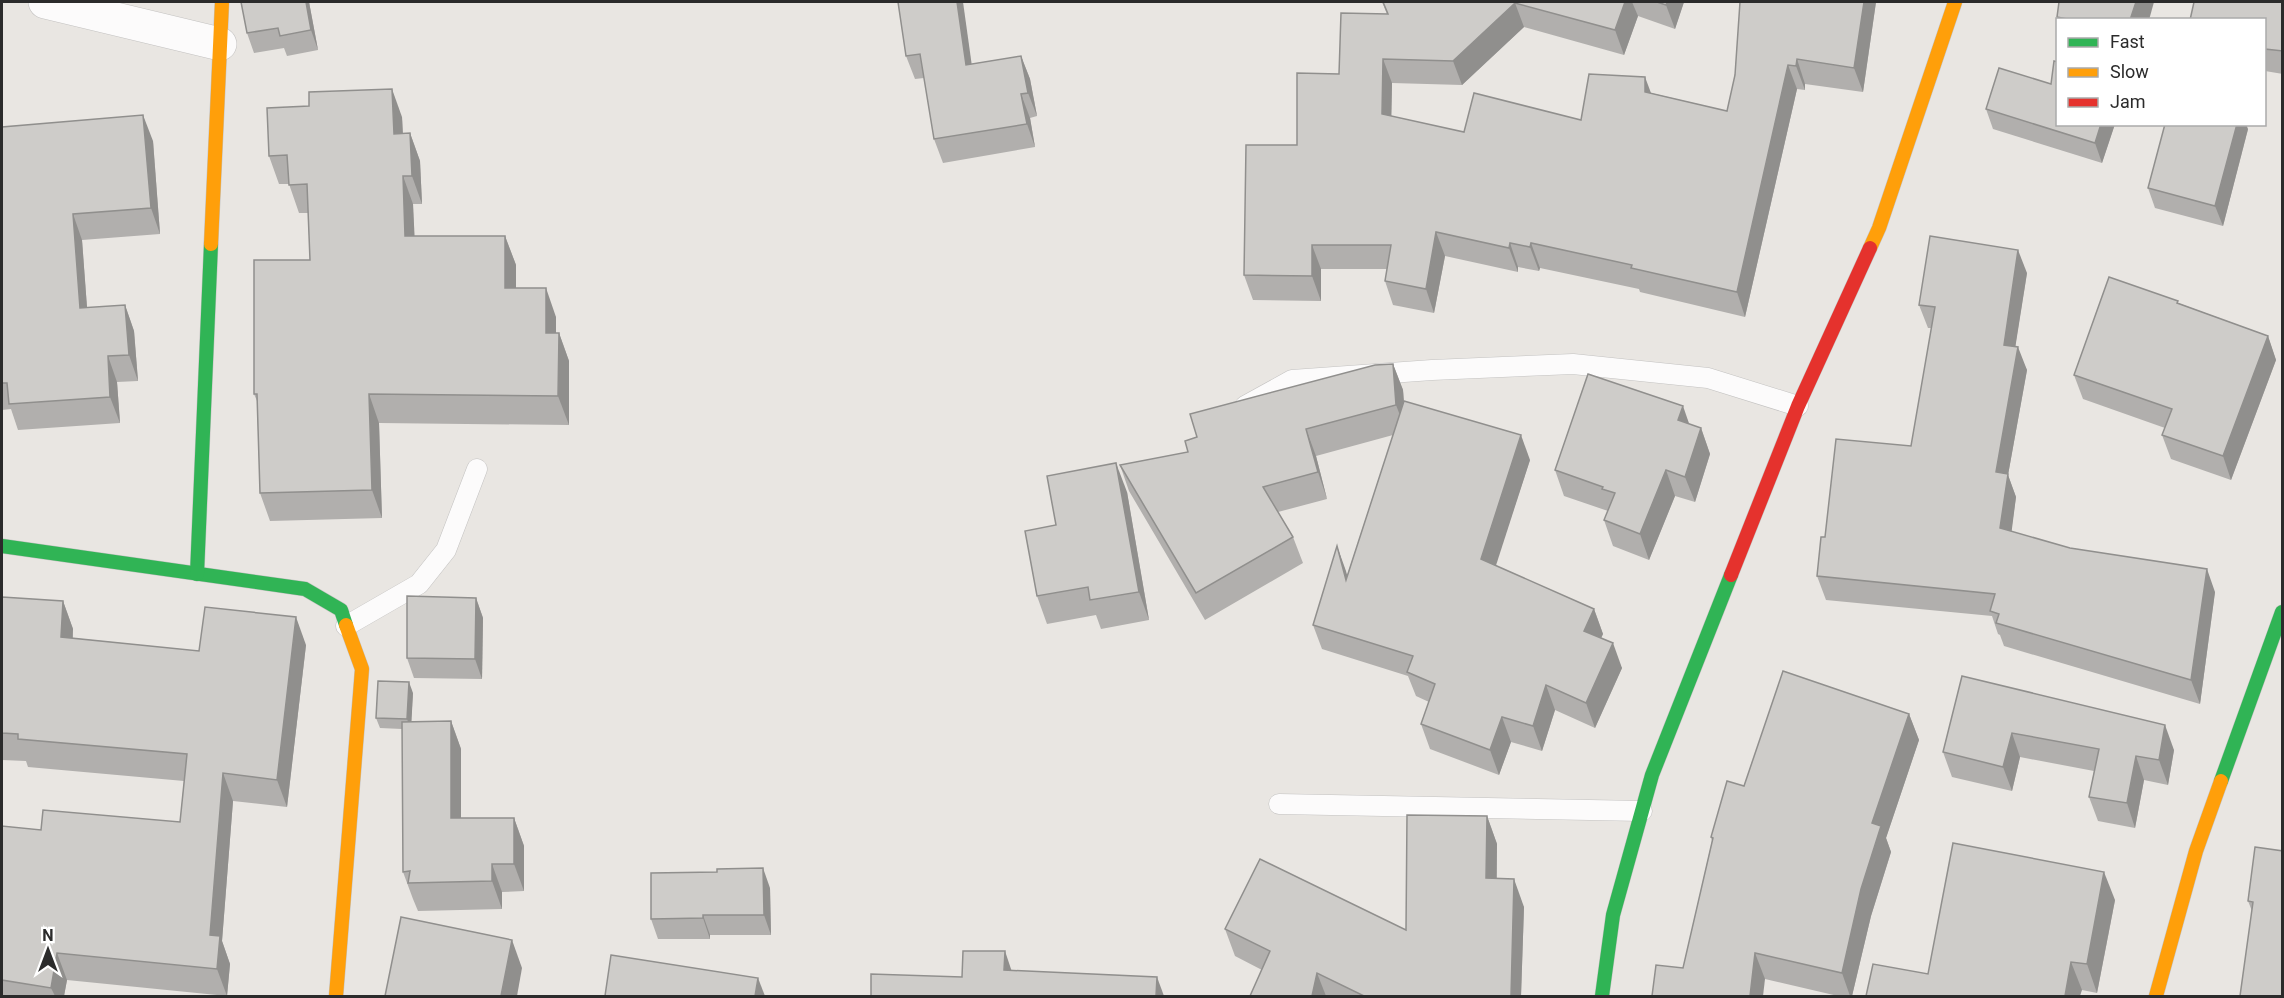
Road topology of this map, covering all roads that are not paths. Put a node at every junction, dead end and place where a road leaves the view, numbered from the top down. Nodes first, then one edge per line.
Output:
1 (45, 2) edge
2 (222, 2) edge
3 (1954, 2) edge
4 (220, 44) junction
5 (1798, 406) junction
6 (1241, 408) edge
7 (477, 469) dead end
8 (2, 546) edge
9 (197, 574) junction
10 (2283, 612) edge
11 (346, 626) junction
12 (1280, 804) dead end
13 (1642, 811) junction
14 (336, 996) edge
15 (1602, 996) edge
16 (2156, 996) edge

1 - 4 street
2 - 4 street
3 - 5 street
4 - 9 street
5 - 6 lane
5 - 13 street
7 - 11 lane
8 - 9 street
9 - 11 street
10 - 16 street
11 - 14 street
12 - 13 lane
13 - 15 street

